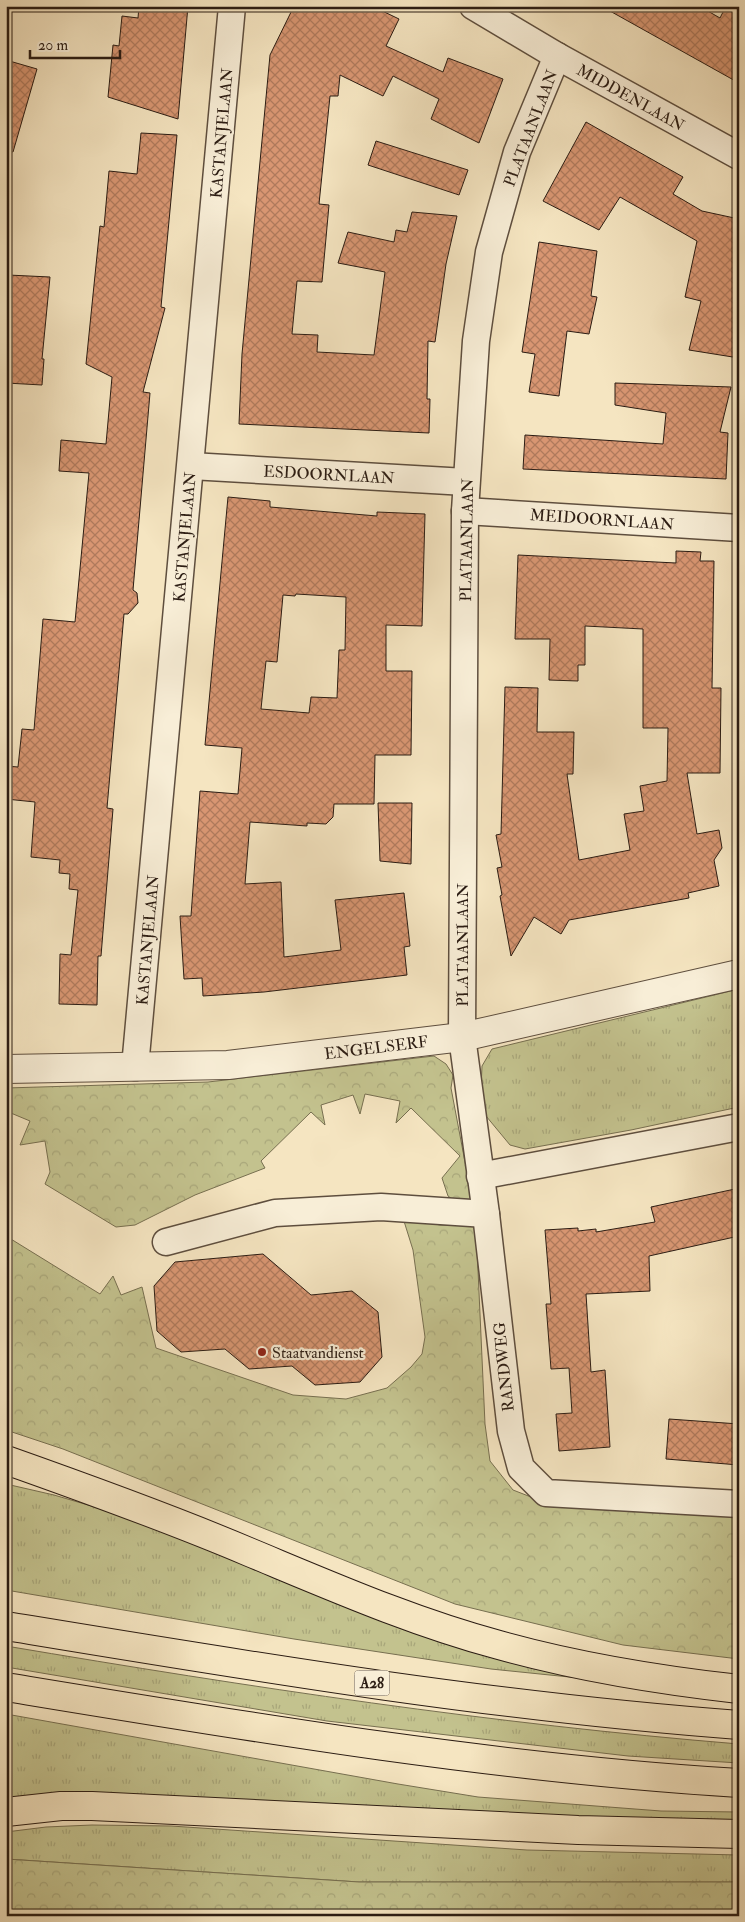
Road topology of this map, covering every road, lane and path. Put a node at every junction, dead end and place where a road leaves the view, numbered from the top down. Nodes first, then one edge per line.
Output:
1 (232, 6) edge
2 (473, 6) edge
3 (557, 56) junction
4 (739, 156) edge
5 (191, 466) junction
6 (466, 482) junction
7 (465, 510) junction
8 (739, 528) edge
9 (739, 974) edge
10 (462, 1037) junction
11 (135, 1067) junction
12 (6, 1069) edge
13 (739, 1126) edge
14 (480, 1176) junction
15 (486, 1214) junction
16 (166, 1242) dead end
17 (6, 1460) edge
18 (739, 1504) edge
19 (6, 1626) edge
20 (6, 1687) edge
21 (739, 1689) edge
22 (739, 1725) edge
23 (739, 1784) edge
24 (6, 1812) edge
25 (739, 1834) edge

1 - 5 street, KASTANJELAAN
2 - 3 street, MIDDENLAAN
3 - 4 street, MIDDENLAAN
3 - 6 street, PLATAANLAAN
5 - 6 street, ESDOORNLAAN
5 - 11 street, KASTANJELAAN
6 - 7 street, PLATAANLAAN
7 - 8 street, MEIDOORNLAAN
7 - 10 street, PLATAANLAAN
9 - 10 street, ENGELSERF
10 - 11 street, ENGELSERF
10 - 14 street, RANDWEG
11 - 12 street, ENGELSERF
13 - 14 street
14 - 15 street, RANDWEG
15 - 16 street
15 - 18 street, RANDWEG
17 - 21 highway
19 - 22 highway, A28
20 - 23 highway
24 - 25 highway

